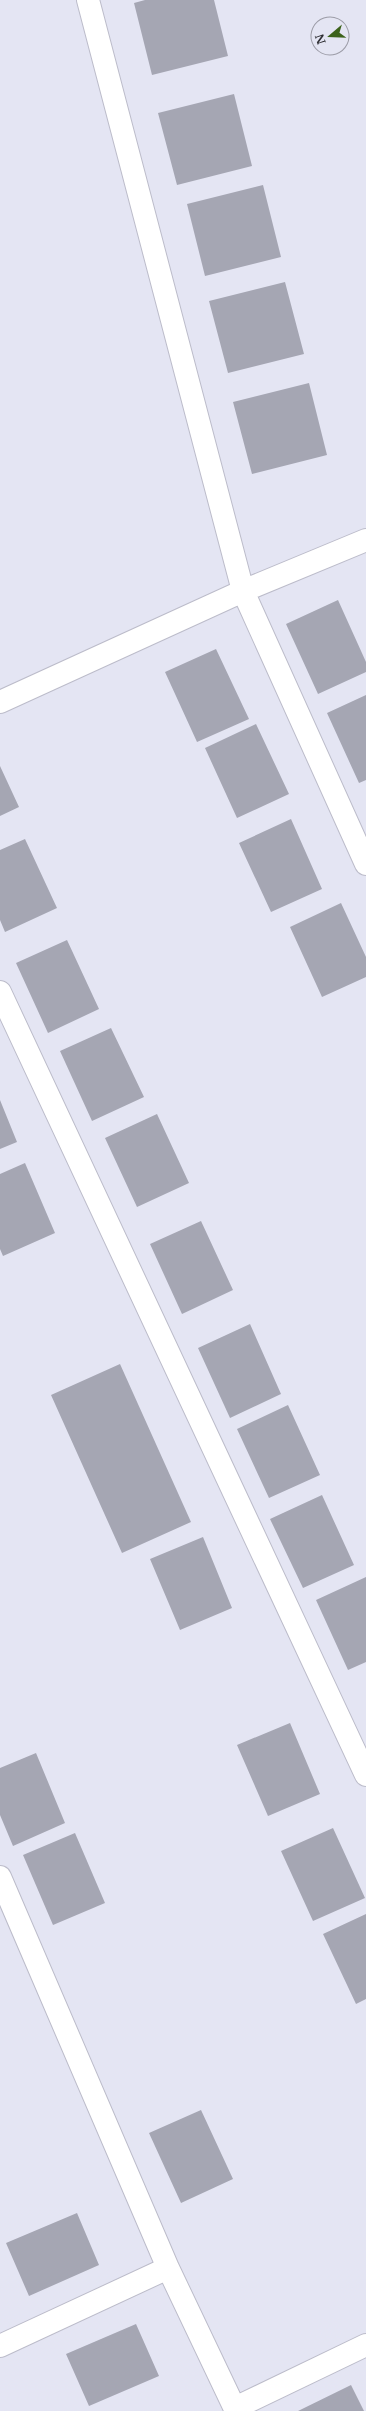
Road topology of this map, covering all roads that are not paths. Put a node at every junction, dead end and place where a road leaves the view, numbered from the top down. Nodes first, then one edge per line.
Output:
1 (88, 0) edge
2 (366, 540) edge
3 (243, 591) junction
4 (0, 702) edge
5 (366, 864) edge
6 (0, 992) edge
7 (366, 1775) edge
8 (0, 1878) edge
9 (168, 2268) junction
10 (366, 2345) edge
11 (0, 2346) edge
12 (236, 2409) edge

1 - 3 street
2 - 3 street
3 - 4 street
3 - 5 street
6 - 7 street
8 - 9 street
9 - 11 street
9 - 12 street
10 - 12 street

